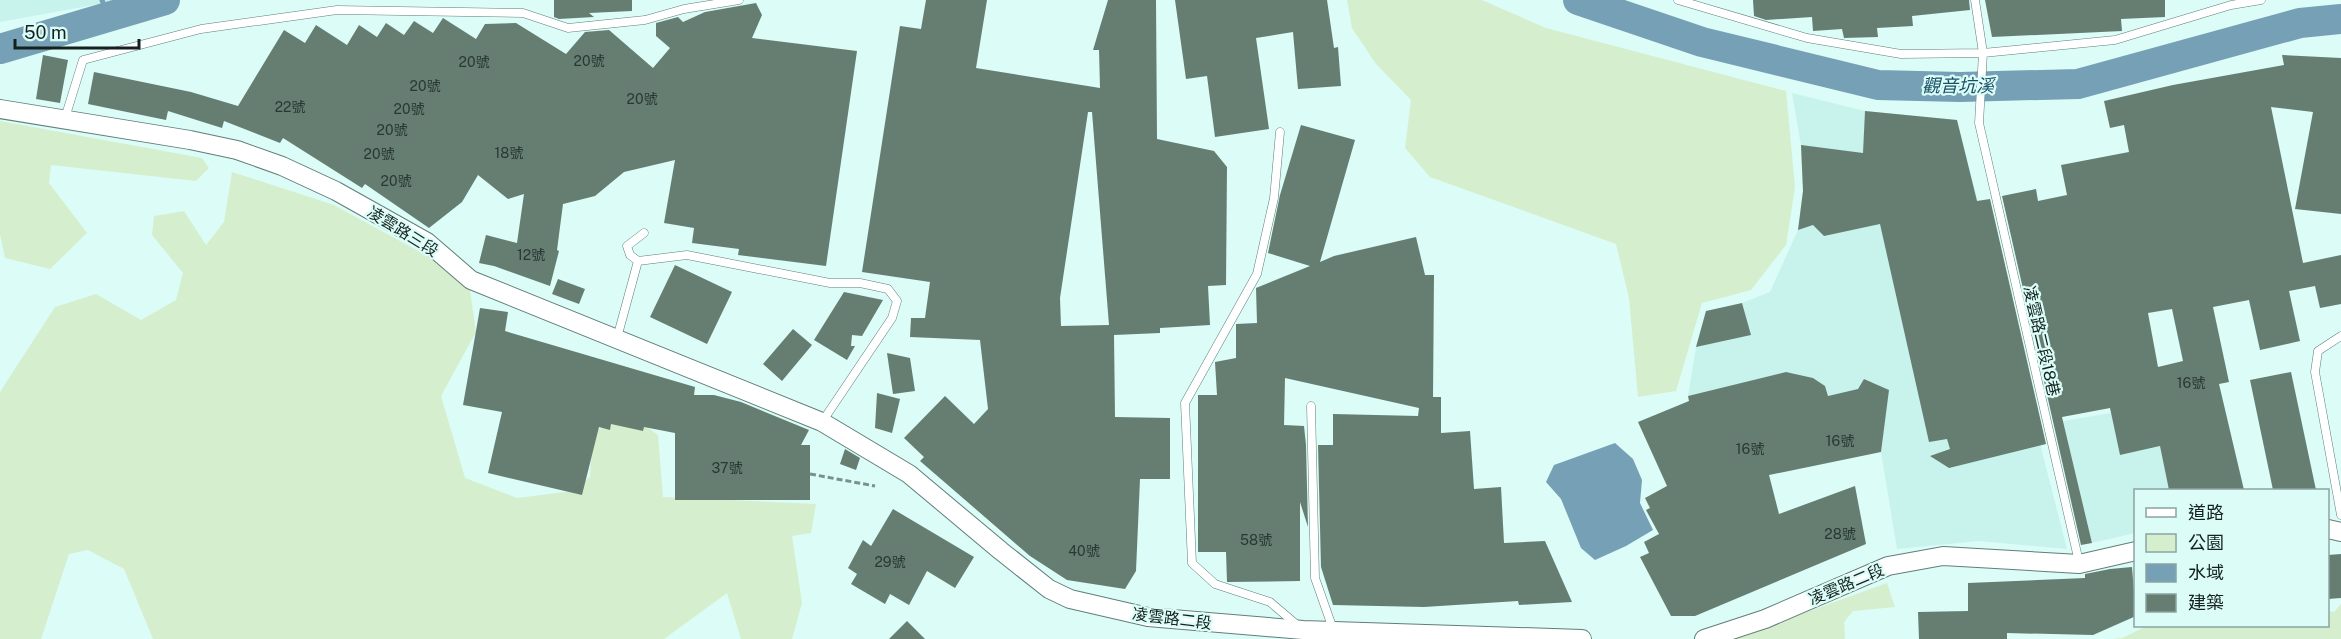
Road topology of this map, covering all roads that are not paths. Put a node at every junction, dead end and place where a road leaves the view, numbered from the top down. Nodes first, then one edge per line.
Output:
1 (739, 0) edge
2 (1678, 0) edge
3 (1975, 0) edge
4 (2261, 0) edge
5 (1706, 4) edge
6 (1983, 53) junction
7 (0, 109) edge
8 (65, 120) junction
9 (1280, 132) dead end
10 (644, 233) dead end
11 (638, 261) junction
12 (2341, 336) edge
13 (617, 338) junction
14 (1311, 406) dead end
15 (822, 422) junction
16 (2341, 515) edge
17 (2134, 551) edge
18 (2079, 564) junction
19 (1303, 630) junction
20 (1333, 631) junction
21 (1582, 639) edge
22 (1704, 639) edge

1 - 8 lane
2 - 5 lane
3 - 6 lane
4 - 6 lane
5 - 6 lane
6 - 18 lane, 凌雲路二段18巷
7 - 8 street, 凌雲路三段
8 - 13 street, 凌雲路三段
9 - 19 lane
10 - 11 lane
11 - 13 lane
11 - 15 lane
12 - 16 lane
13 - 15 street, 凌雲路三段
14 - 20 lane
15 - 19 street, 凌雲路二段
17 - 18 street, 凌雲路二段
18 - 22 street, 凌雲路二段
19 - 20 street, 凌雲路二段
20 - 21 street, 凌雲路二段

